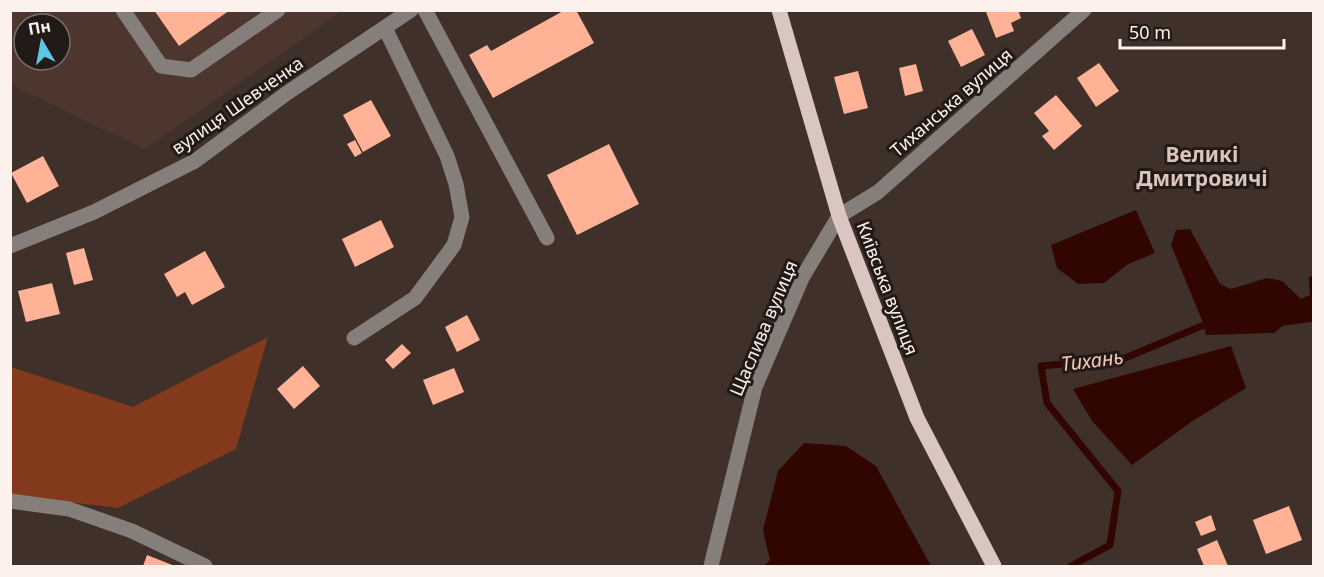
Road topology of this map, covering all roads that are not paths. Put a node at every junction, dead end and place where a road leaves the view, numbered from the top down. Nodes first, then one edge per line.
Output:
1 (123, 10) edge
2 (278, 10) edge
3 (411, 10) edge
4 (425, 10) edge
5 (779, 10) edge
6 (1084, 10) edge
7 (385, 27) junction
8 (839, 216) junction
9 (547, 238) dead end
10 (10, 246) edge
11 (354, 338) dead end
12 (10, 501) edge
13 (205, 567) edge
14 (711, 567) edge
15 (994, 567) edge

1 - 2 street
3 - 7 street, вулиця Шевченка
4 - 9 street
5 - 8 main road, Київська вулиця
6 - 8 street, Тиханська вулиця
7 - 10 street, вулиця Шевченка
7 - 11 street
8 - 14 street, Щаслива вулиця
8 - 15 main road, Київська вулиця
12 - 13 street

